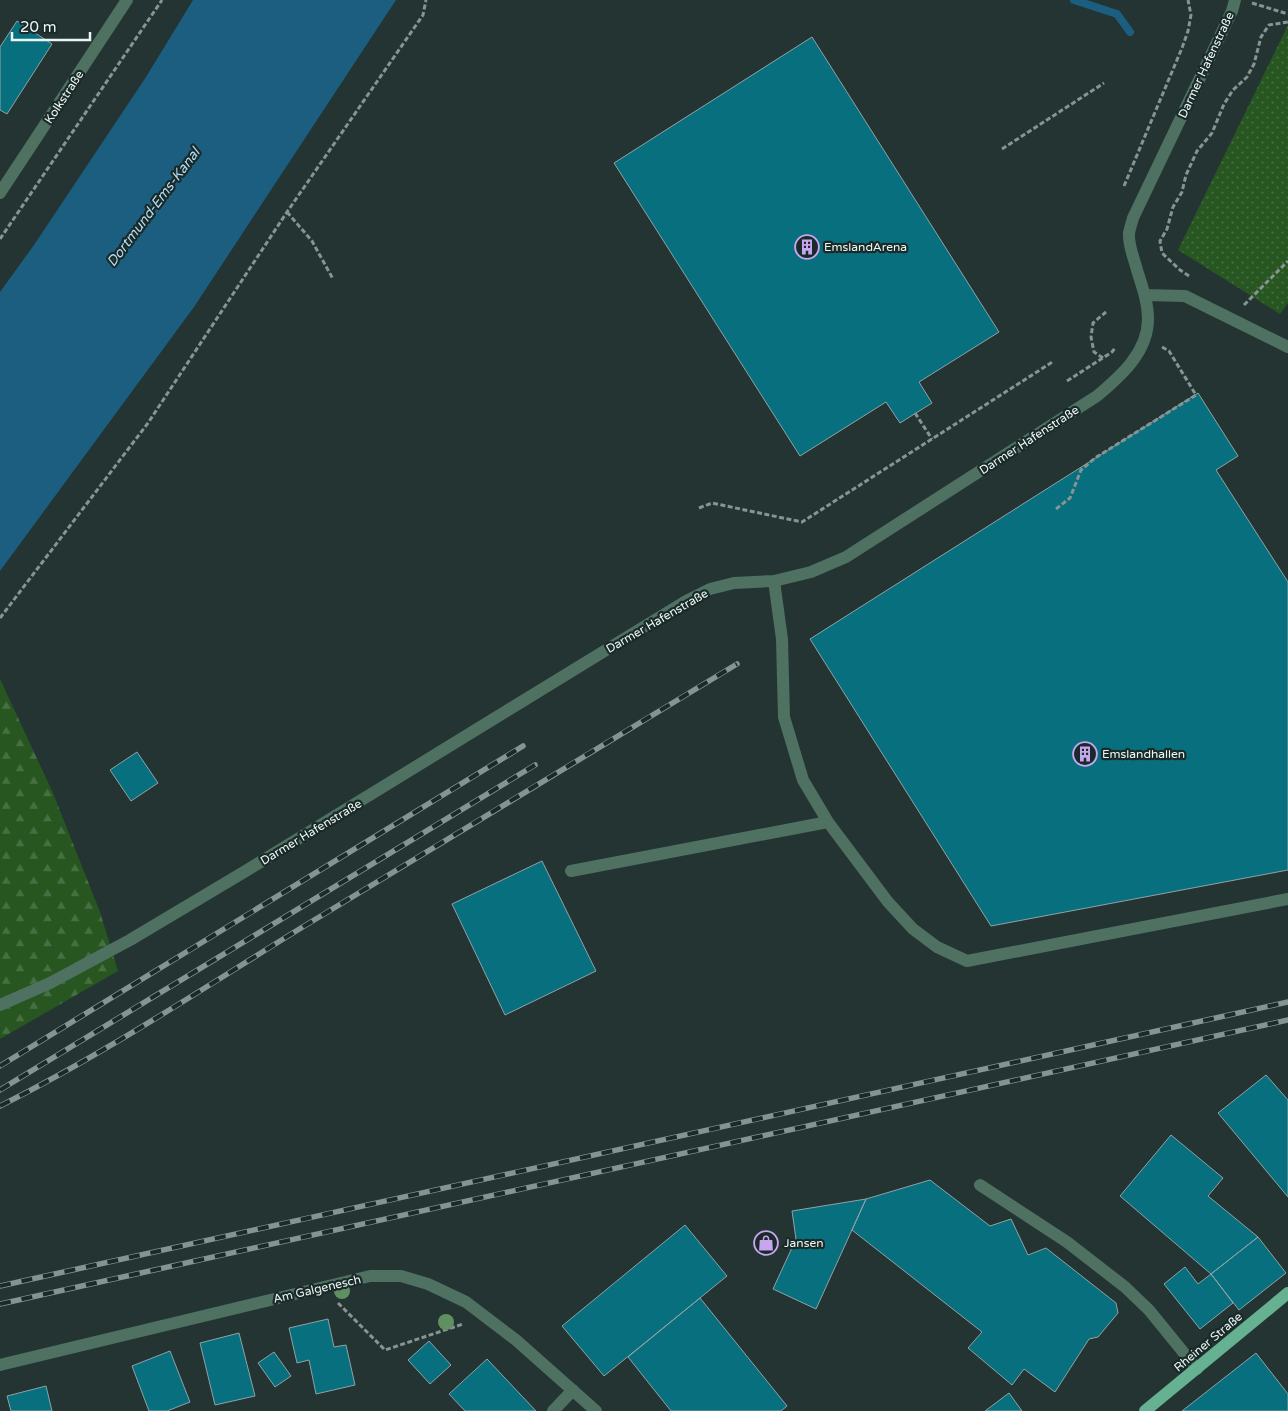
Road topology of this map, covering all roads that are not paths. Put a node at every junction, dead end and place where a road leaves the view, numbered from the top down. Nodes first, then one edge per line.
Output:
1 (128, 0) edge
2 (1236, 0) edge
3 (0, 194) edge
4 (1145, 295) junction
5 (1288, 347) edge
6 (774, 581) junction
7 (828, 822) junction
8 (571, 871) dead end
9 (1288, 899) edge
10 (0, 1005) edge
11 (980, 1185) dead end
12 (1288, 1293) edge
13 (0, 1365) edge
14 (1197, 1369) junction
15 (573, 1390) junction
16 (553, 1411) edge
17 (596, 1411) edge
18 (1145, 1411) edge

1 - 3 street, Kolkstraße
2 - 4 street, Darmer Hafenstraße
4 - 5 street
4 - 6 street, Darmer Hafenstraße
6 - 7 street
6 - 10 street, Darmer Hafenstraße
7 - 8 street
7 - 9 street
11 - 14 street
12 - 14 main road, Rheiner Straße
13 - 15 street, Am Galgenesch
14 - 18 main road, Rheiner Straße
15 - 16 street
15 - 17 street, Am Galgenesch

